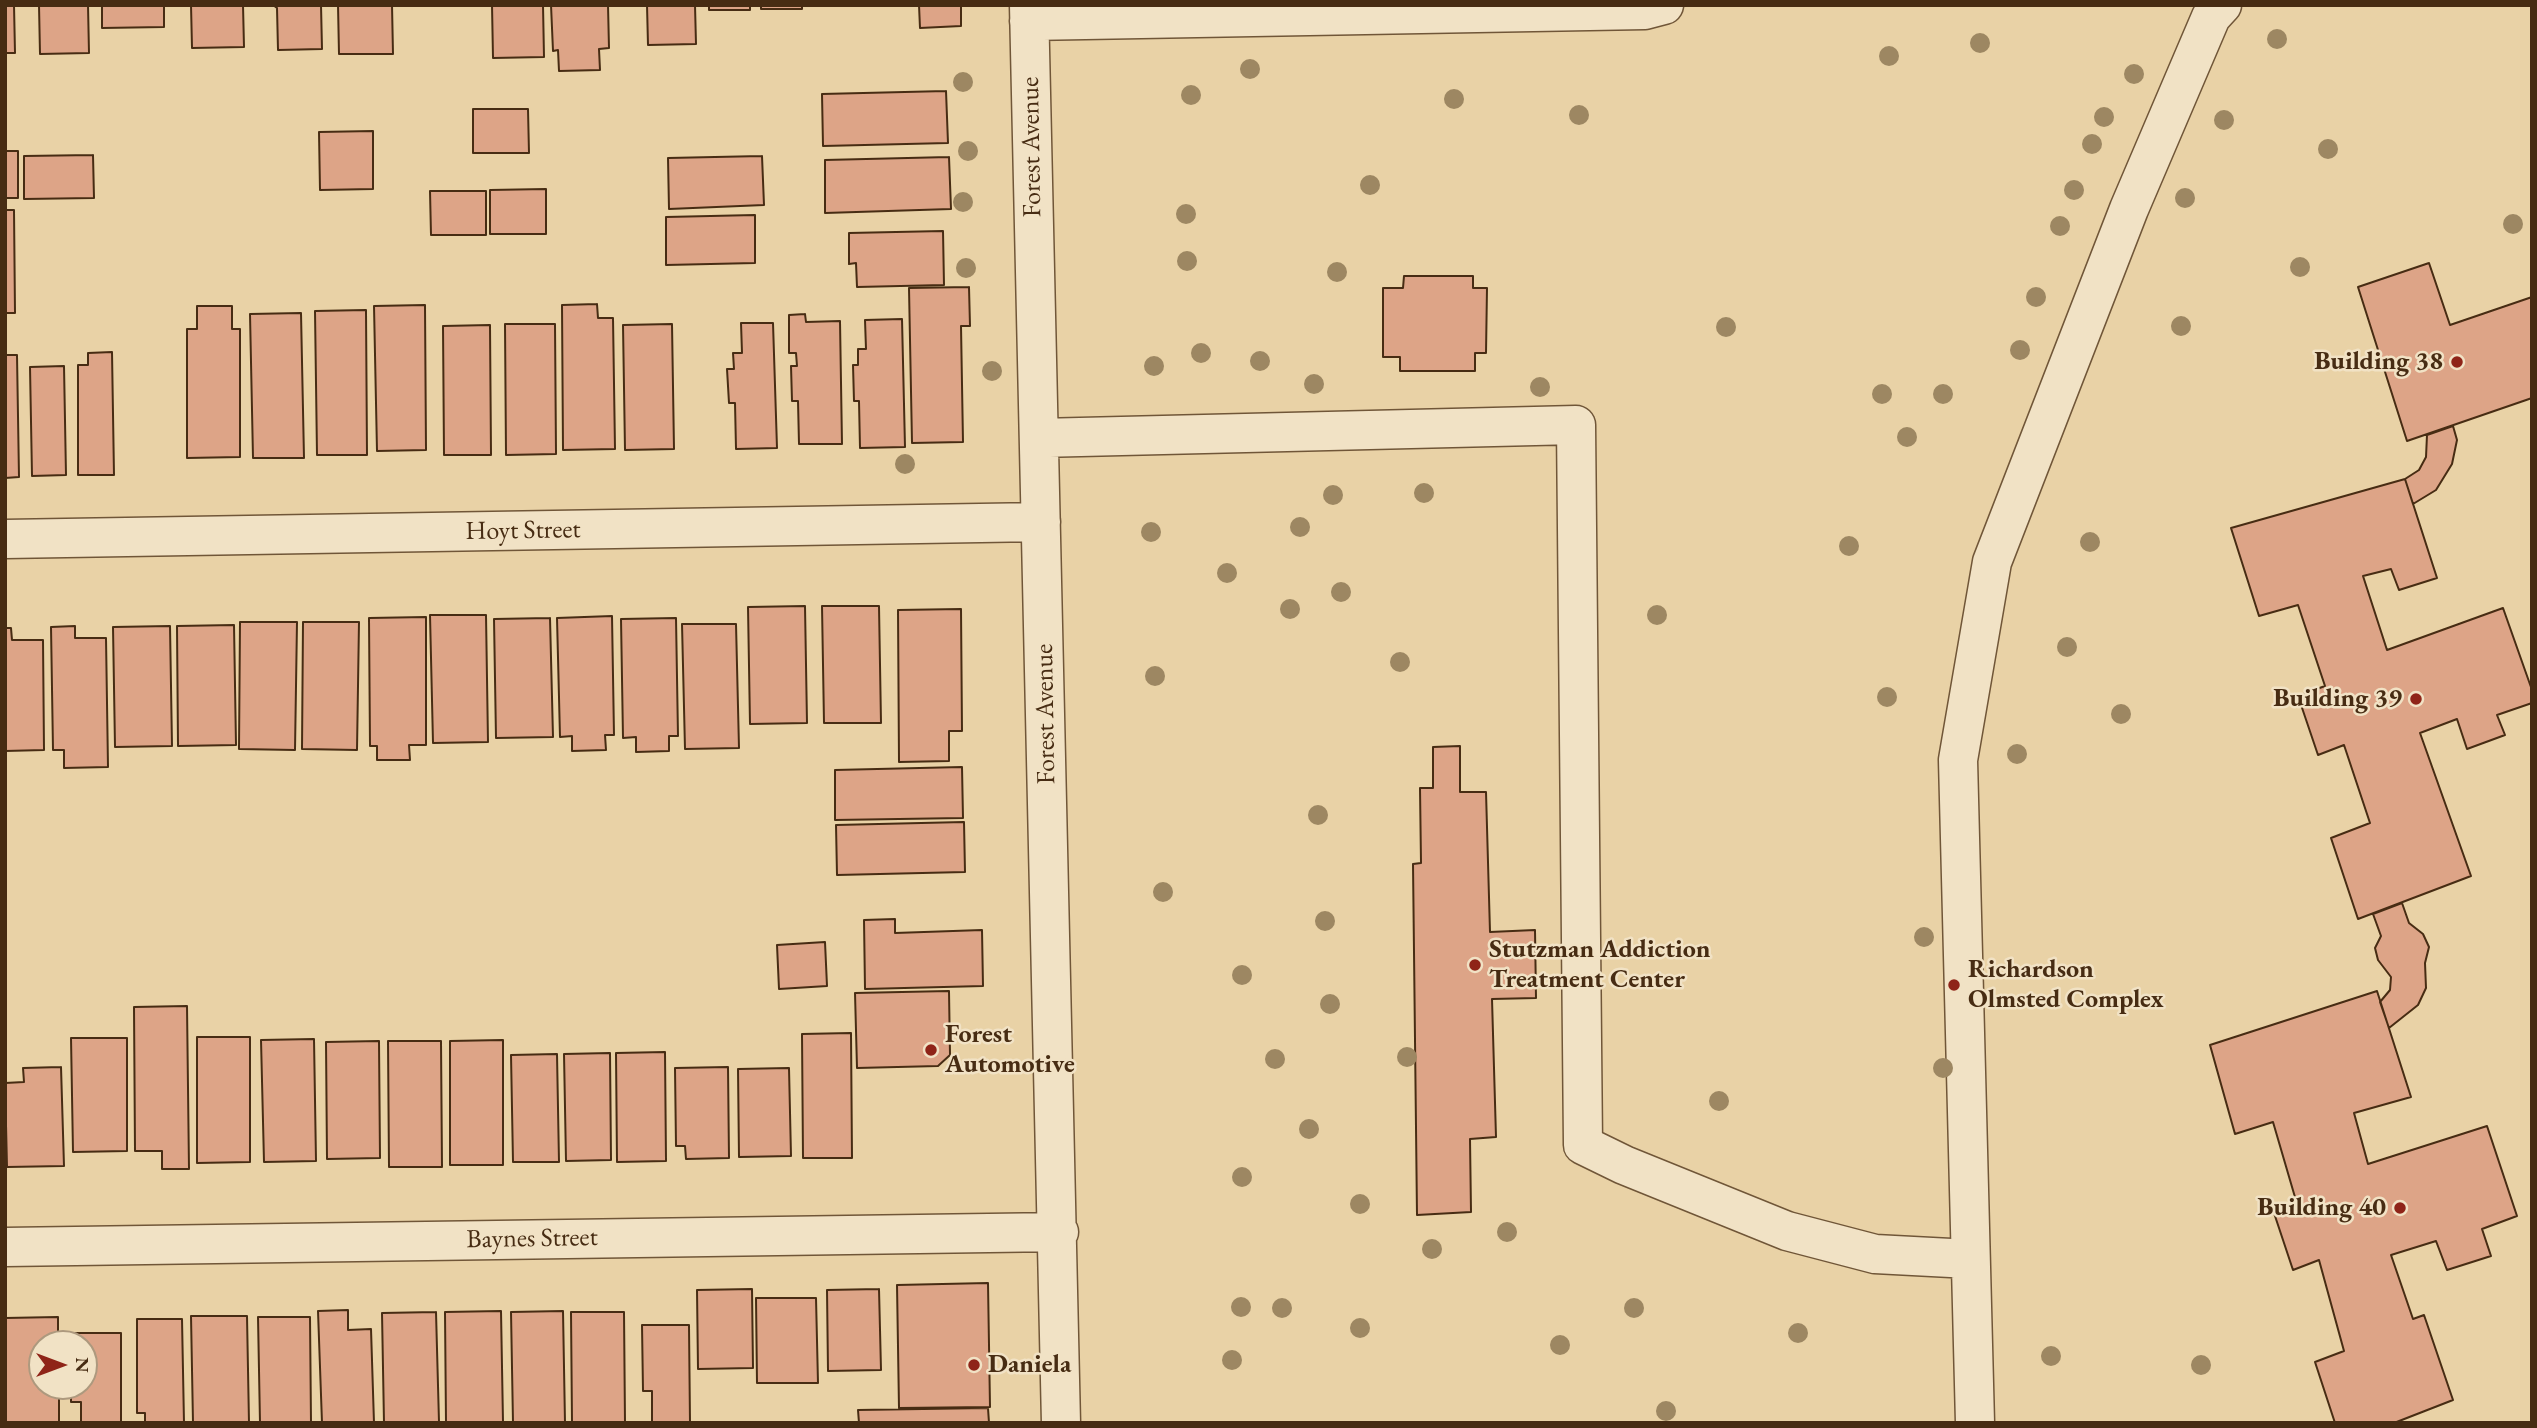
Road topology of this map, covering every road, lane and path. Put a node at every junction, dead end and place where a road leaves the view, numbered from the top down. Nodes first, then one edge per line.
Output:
1 (1664, 5) edge
2 (2222, 5) edge
3 (1029, 13) edge
4 (1039, 439) junction
5 (1041, 522) junction
6 (5, 540) edge
7 (1059, 1231) junction
8 (5, 1247) edge
9 (1970, 1259) junction
10 (1061, 1423) edge
11 (1975, 1423) edge

1 - 3 street
2 - 9 street
3 - 4 street, Forest Avenue
4 - 5 street, Forest Avenue
4 - 9 street
5 - 6 street, Hoyt Street
5 - 7 street, Forest Avenue
7 - 8 street, Baynes Street
7 - 10 street, Forest Avenue
9 - 11 street

